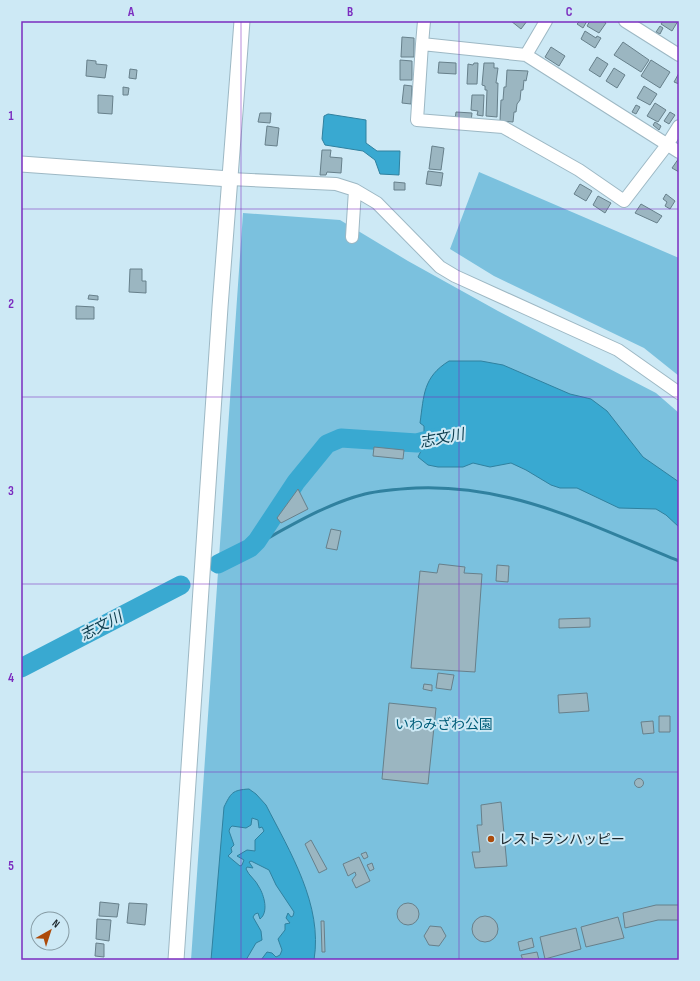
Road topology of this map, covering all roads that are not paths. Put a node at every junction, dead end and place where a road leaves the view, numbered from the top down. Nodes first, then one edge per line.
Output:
1 (242, 21) edge
2 (424, 21) edge
3 (546, 21) edge
4 (625, 21) edge
5 (422, 44) junction
6 (526, 55) junction
7 (679, 55) edge
8 (679, 126) edge
9 (667, 145) junction
10 (679, 152) edge
11 (21, 164) edge
12 (230, 179) junction
13 (355, 190) junction
14 (352, 237) dead end
15 (679, 393) edge
16 (176, 960) edge

1 - 12 street
2 - 5 street
3 - 6 street
4 - 7 street
5 - 6 street
5 - 9 street
6 - 9 street
8 - 9 street
9 - 10 street
11 - 12 street
12 - 13 street
12 - 16 street
13 - 14 street
13 - 15 street

